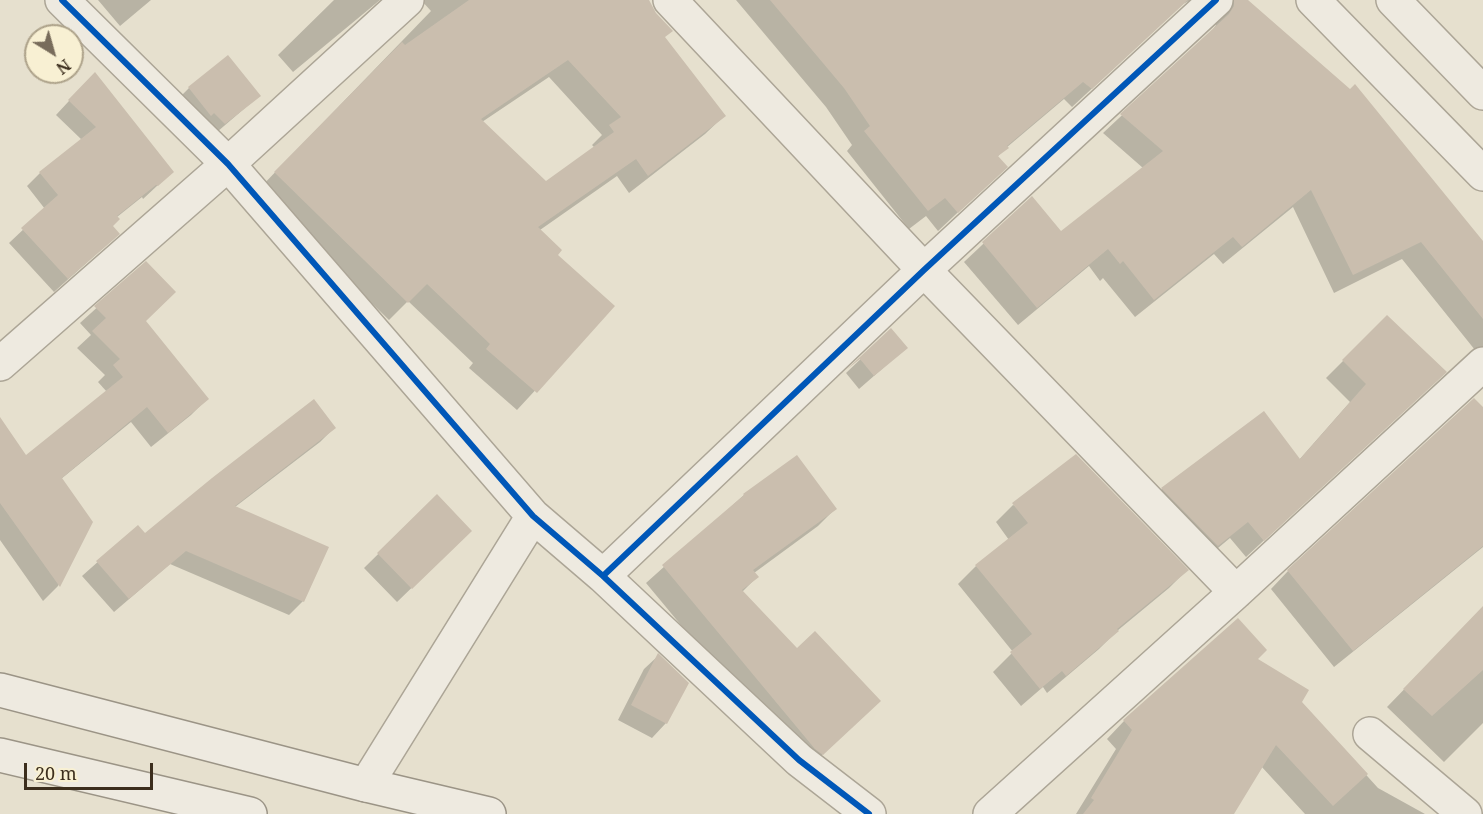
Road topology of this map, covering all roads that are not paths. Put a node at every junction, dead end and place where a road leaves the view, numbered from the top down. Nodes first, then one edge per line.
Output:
1 (62, 0) edge
2 (407, 0) edge
3 (670, 0) edge
4 (1216, 0) edge
5 (1313, 0) edge
6 (1394, 0) edge
7 (1483, 93) edge
8 (228, 164) junction
9 (1483, 174) edge
10 (924, 270) junction
11 (0, 364) edge
12 (1483, 364) edge
13 (533, 516) junction
14 (603, 576) junction
15 (1236, 592) junction
16 (0, 690) edge
17 (1370, 734) dead end
18 (0, 755) edge
19 (366, 785) junction
20 (250, 814) edge
21 (489, 814) edge
22 (869, 814) edge
23 (990, 814) edge
24 (1465, 814) edge

1 - 8 street
2 - 8 street
3 - 10 street
4 - 10 street
5 - 9 street
6 - 7 street
8 - 11 street
8 - 13 street
10 - 14 street
10 - 15 street
12 - 15 street
13 - 14 street
13 - 19 street
14 - 22 street
15 - 23 street
16 - 19 street
17 - 24 street
18 - 20 street
19 - 21 street

